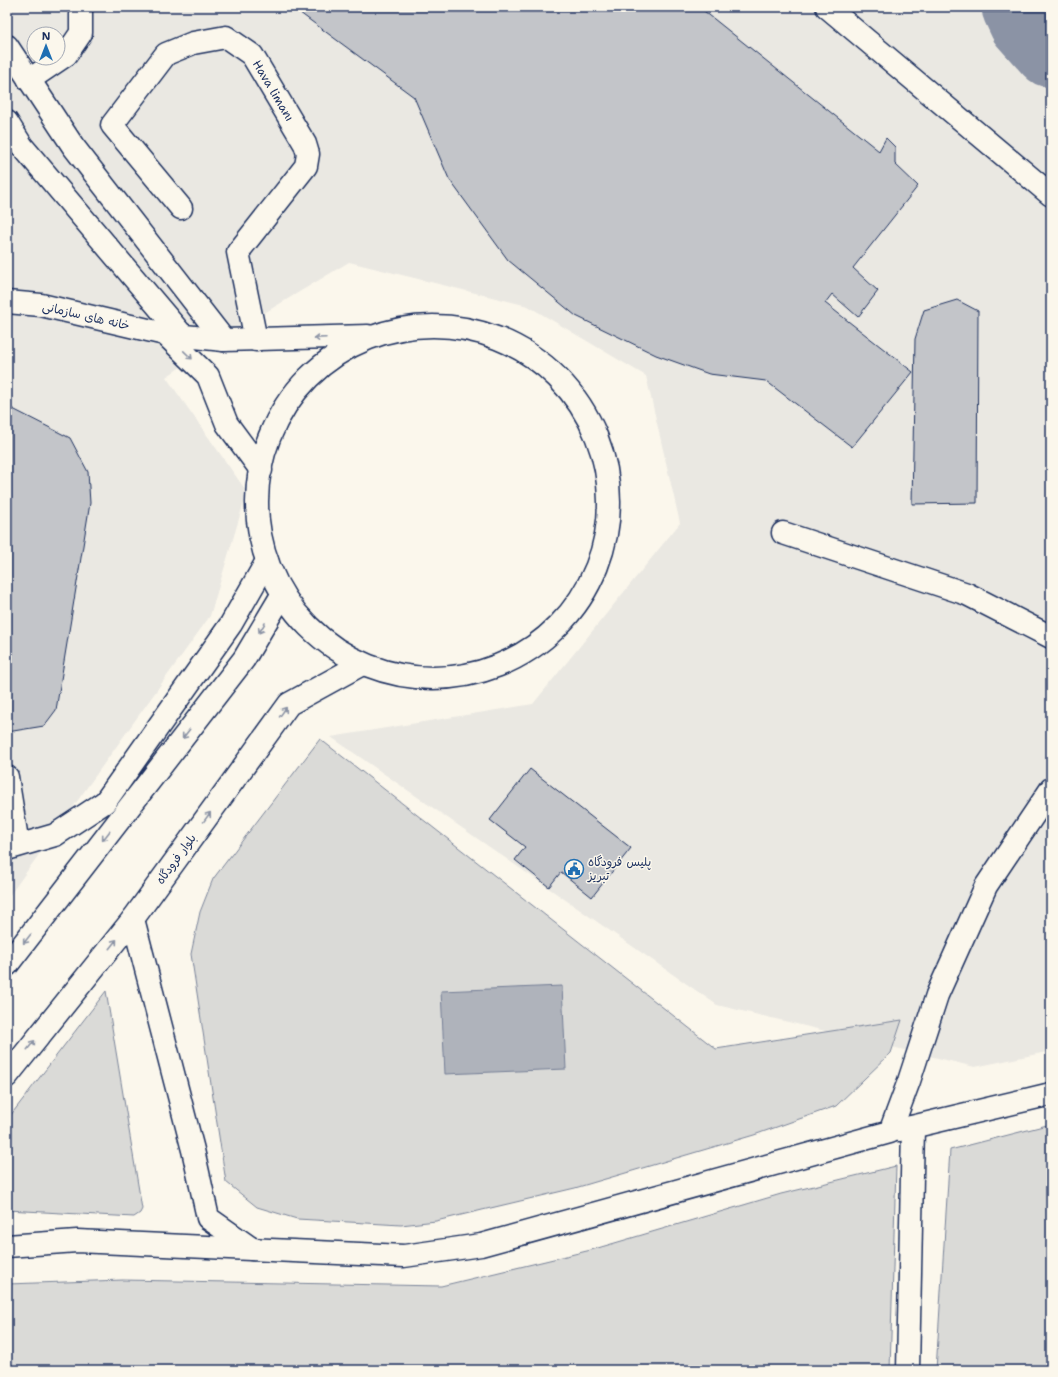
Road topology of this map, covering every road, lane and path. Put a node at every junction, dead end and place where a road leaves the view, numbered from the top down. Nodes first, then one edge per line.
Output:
1 (81, 7) edge
2 (827, 7) edge
3 (7, 46) edge
4 (29, 80) junction
5 (7, 122) edge
6 (1051, 195) edge
7 (181, 208) dead end
8 (7, 302) edge
9 (174, 335) junction
10 (373, 336) junction
11 (224, 340) junction
12 (256, 340) junction
13 (261, 470) junction
14 (783, 533) dead end
15 (267, 561) junction
16 (282, 595) junction
17 (1051, 638) edge
18 (362, 664) junction
19 (7, 777) edge
20 (1051, 789) edge
21 (12, 847) edge
22 (133, 919) junction
23 (7, 965) edge
24 (7, 1076) edge
25 (1051, 1094) edge
26 (913, 1127) junction
27 (890, 1132) junction
28 (7, 1246) edge
29 (252, 1249) junction
30 (908, 1370) edge

1 - 4 street
2 - 6 street
3 - 4 street
4 - 11 street
5 - 9 street
7 - 12 street, Hava limanı
8 - 9 street, خانه های سازمانی
9 - 11 street, خانه های سازمانی
9 -> 13 street
10 -> 12 street, خانه های سازمانی
10 - 13 street
10 - 18 street
11 - 12 street, خانه های سازمانی
13 - 15 street
14 - 17 street
15 - 16 street
15 - 21 street
16 - 18 street
16 -> 23 street
22 -> 18 street, بلوار فرودگاه
19 - 21 street
20 - 27 street
24 -> 22 street, بلوار فرودگاه
22 - 29 street
25 - 26 street
26 - 27 street
26 - 30 street
27 - 29 street
28 - 29 street

